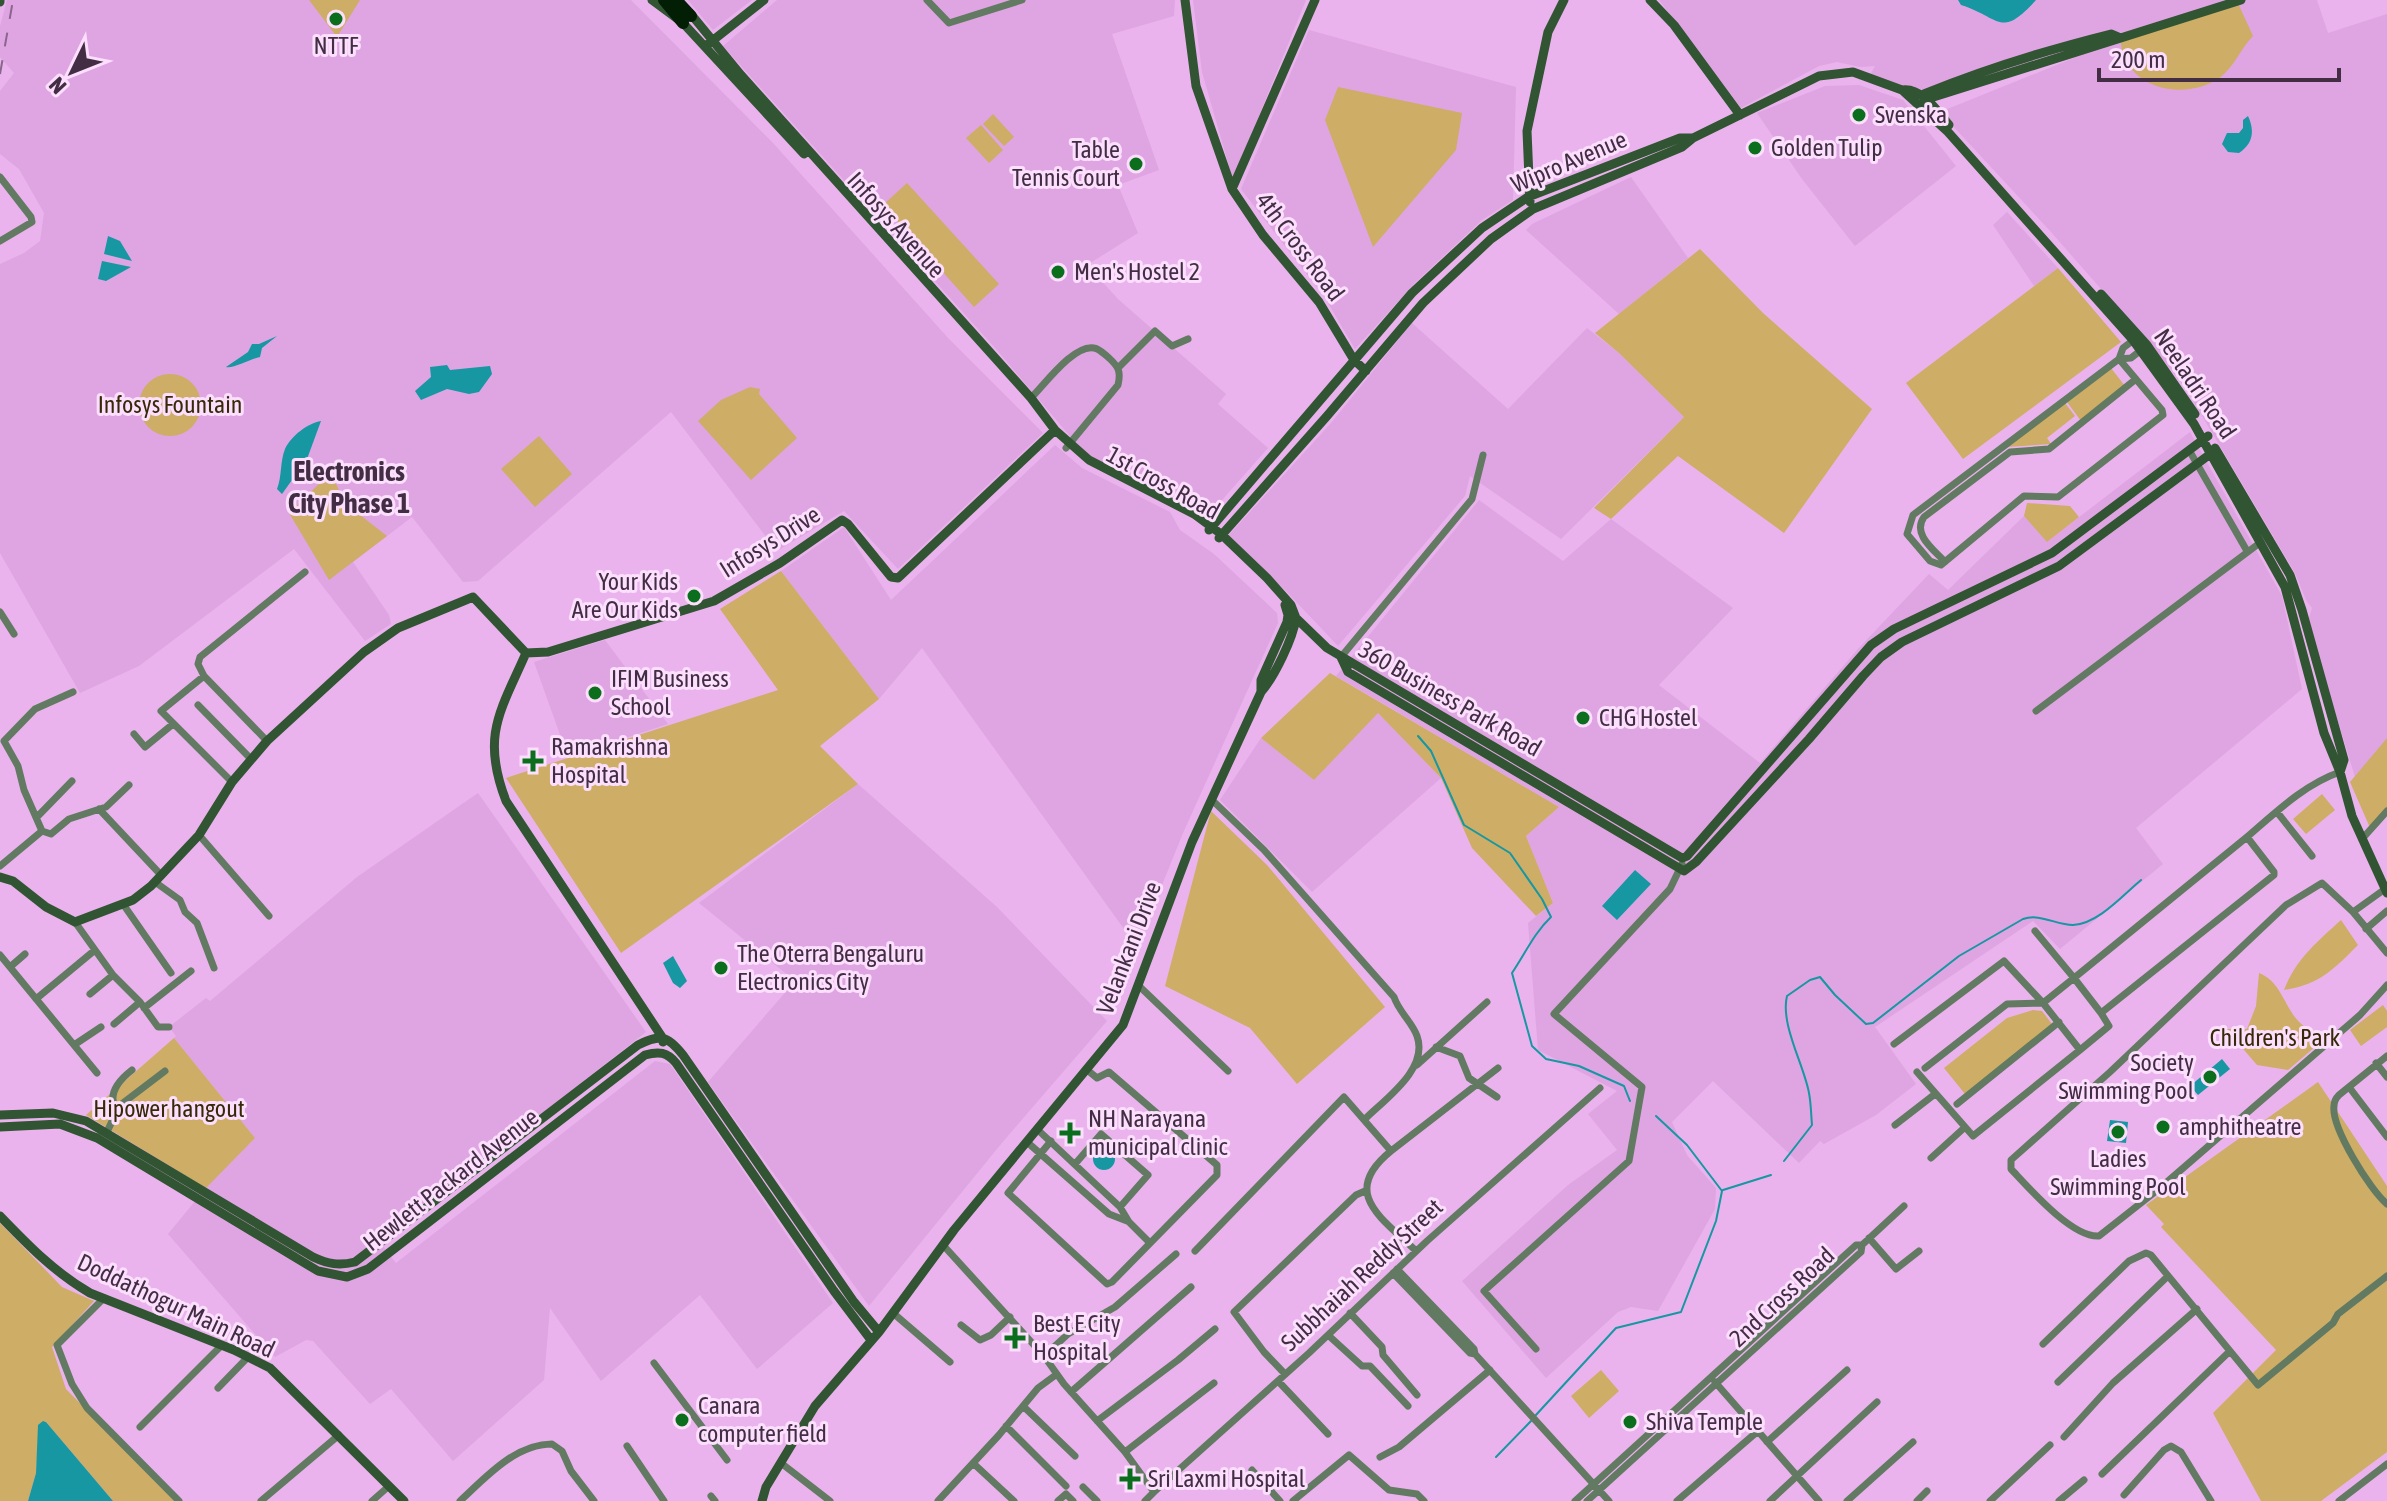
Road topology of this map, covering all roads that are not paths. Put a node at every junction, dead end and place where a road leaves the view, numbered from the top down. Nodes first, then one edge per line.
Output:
1 (652, 0) edge
2 (664, 0) edge
3 (676, 0) edge
4 (682, 0) edge
5 (764, 0) edge
6 (927, 0) edge
7 (1022, 0) edge
8 (1185, 0) edge
9 (1315, 0) edge
10 (1564, 0) edge
11 (1650, 0) edge
12 (2241, 0) edge
13 (687, 20) junction
14 (708, 44) junction
15 (1919, 99) junction
16 (766, 108) junction
17 (1740, 115) junction
18 (1693, 138) junction
19 (0, 177) edge
20 (1232, 189) junction
21 (1528, 197) junction
22 (1533, 209) junction
23 (0, 241) edge
24 (2136, 338) junction
25 (1188, 339) dead end
26 (2144, 348) junction
27 (2119, 359) junction
28 (1354, 360) junction
29 (1118, 368) junction
30 (1366, 371) junction
31 (2136, 379) junction
32 (1031, 398) junction
33 (1054, 431) junction
34 (2206, 438) junction
35 (1068, 446) junction
36 (2189, 450) junction
37 (2213, 452) junction
38 (1483, 455) dead end
39 (2197, 464) junction
40 (1211, 528) junction
41 (1220, 536) junction
42 (2261, 542) junction
43 (2247, 551) junction
44 (1945, 562) junction
45 (1254, 569) junction
46 (305, 572) dead end
47 (0, 612) edge
48 (1296, 618) junction
49 (1292, 632) junction
50 (14, 634) dead end
51 (1313, 634) junction
52 (526, 653) junction
53 (1341, 657) junction
54 (204, 676) junction
55 (73, 692) dead end
56 (1261, 692) junction
57 (2321, 695) junction
58 (198, 705) dead end
59 (2036, 711) dead end
60 (173, 724) junction
61 (134, 734) dead end
62 (2, 739) edge
63 (267, 741) junction
64 (251, 759) junction
65 (2340, 772) junction
66 (72, 781) dead end
67 (232, 782) junction
68 (129, 785) dead end
69 (1212, 800) junction
70 (99, 809) junction
71 (2387, 811) edge
72 (2277, 812) junction
73 (37, 817) junction
74 (42, 831) junction
75 (199, 835) junction
76 (2247, 837) junction
77 (2362, 839) junction
78 (2312, 856) dead end
79 (1684, 858) junction
80 (0, 866) edge
81 (1680, 870) junction
82 (0, 877) edge
83 (158, 878) junction
84 (2386, 891) edge
85 (123, 904) junction
86 (2387, 911) edge
87 (2353, 912) junction
88 (269, 916) dead end
89 (75, 922) junction
90 (2366, 929) junction
91 (2035, 931) dead end
92 (95, 950) junction
93 (2387, 953) edge
94 (25, 954) dead end
95 (0, 955) edge
96 (10, 967) junction
97 (214, 968) dead end
98 (191, 971) dead end
99 (171, 973) dead end
100 (113, 975) junction
101 (2074, 978) junction
102 (1138, 985) junction
103 (2387, 985) edge
104 (90, 994) dead end
105 (36, 999) junction
106 (1487, 1002) dead end
107 (2043, 1003) junction
108 (142, 1005) junction
109 (2101, 1013) junction
110 (2059, 1022) junction
111 (114, 1024) dead end
112 (101, 1027) dead end
113 (169, 1027) dead end
114 (659, 1037) junction
115 (1894, 1044) dead end
116 (74, 1045) junction
117 (1436, 1047) junction
118 (2080, 1050) junction
119 (660, 1053) junction
120 (2387, 1056) edge
121 (2376, 1063) junction
122 (1415, 1066) junction
123 (1498, 1068) dead end
124 (1086, 1069) junction
125 (132, 1070) dead end
126 (165, 1071) dead end
127 (1228, 1071) dead end
128 (97, 1073) dead end
129 (2387, 1077) edge
130 (1478, 1083) junction
131 (2349, 1087) junction
132 (1600, 1088) dead end
133 (1935, 1094) junction
134 (1497, 1097) dead end
135 (1957, 1104) dead end
136 (116, 1110) junction
137 (0, 1115) edge
138 (1365, 1119) junction
139 (1895, 1125) dead end
140 (0, 1127) edge
141 (1964, 1128) junction
142 (1038, 1130) junction
143 (107, 1132) junction
144 (2387, 1137) edge
145 (1051, 1141) junction
146 (1027, 1142) junction
147 (1391, 1151) junction
148 (1040, 1154) junction
149 (1931, 1158) dead end
150 (1075, 1164) junction
151 (1088, 1176) junction
152 (1078, 1188) junction
153 (1365, 1191) junction
154 (2387, 1204) edge
155 (1904, 1206) dead end
156 (1120, 1207) junction
157 (0, 1216) edge
158 (1129, 1222) junction
159 (1869, 1238) junction
160 (1149, 1242) junction
161 (943, 1245) junction
162 (1195, 1251) dead end
163 (1416, 1251) junction
164 (1919, 1251) dead end
165 (1176, 1254) dead end
166 (355, 1262) junction
167 (1395, 1271) junction
168 (359, 1274) junction
169 (2168, 1276) junction
170 (2387, 1276) edge
171 (1191, 1287) dead end
172 (104, 1298) junction
173 (2197, 1309) junction
174 (893, 1313) junction
175 (1350, 1313) junction
176 (1010, 1317) junction
177 (961, 1325) dead end
178 (1215, 1329) dead end
179 (1328, 1335) junction
180 (875, 1336) junction
181 (2043, 1344) dead end
182 (222, 1345) junction
183 (1536, 1349) dead end
184 (2230, 1351) junction
185 (1044, 1356) junction
186 (248, 1357) junction
187 (950, 1362) dead end
188 (654, 1363) dead end
189 (1490, 1370) junction
190 (1847, 1370) dead end
191 (1057, 1374) junction
192 (1285, 1374) junction
193 (1278, 1381) junction
194 (1714, 1381) junction
195 (2058, 1382) dead end
196 (1214, 1383) dead end
197 (218, 1388) dead end
198 (1071, 1392) junction
199 (1417, 1395) dead end
200 (1877, 1402) dead end
201 (1023, 1406) junction
202 (1408, 1406) dead end
203 (1097, 1421) junction
204 (1006, 1426) junction
205 (140, 1427) dead end
206 (1758, 1431) junction
207 (1328, 1434) dead end
208 (339, 1435) junction
209 (2064, 1437) dead end
210 (1767, 1442) junction
211 (1913, 1442) dead end
212 (2050, 1445) dead end
213 (627, 1446) dead end
214 (1125, 1452) junction
215 (1075, 1456) dead end
216 (1380, 1457) dead end
217 (727, 1460) dead end
218 (781, 1463) junction
219 (973, 1463) junction
220 (2387, 1464) edge
221 (1252, 1470) dead end
222 (2102, 1474) dead end
223 (1798, 1477) junction
224 (2084, 1480) dead end
225 (389, 1486) junction
226 (1066, 1486) dead end
227 (1083, 1487) dead end
228 (1597, 1487) junction
229 (1927, 1491) dead end
230 (1154, 1492) junction
231 (1410, 1493) junction
232 (2124, 1495) dead end
233 (179, 1501) edge
234 (261, 1501) edge
235 (372, 1501) edge
236 (404, 1501) edge
237 (460, 1501) edge
238 (594, 1501) edge
239 (664, 1501) edge
240 (762, 1501) edge
241 (830, 1501) edge
242 (938, 1501) edge
243 (1014, 1501) edge
244 (1058, 1501) edge
245 (1073, 1501) edge
246 (1097, 1501) edge
247 (1145, 1501) edge
248 (1280, 1501) edge
249 (1293, 1501) edge
250 (1402, 1501) edge
251 (1424, 1501) edge
252 (1575, 1501) edge
253 (1587, 1501) edge
254 (1609, 1501) edge
255 (1677, 1501) edge
256 (1770, 1501) edge
257 (1819, 1501) edge
258 (1847, 1501) edge
259 (1917, 1501) edge
260 (1990, 1501) edge
261 (2059, 1501) edge
262 (2211, 1501) edge
263 (2339, 1501) edge

1 - 13 street
2 - 13 highway
3 - 13 highway
4 - 13 street
5 - 14 street
6 - 7 street
8 - 20 street, 4th Cross Road
9 - 20 street
10 - 21 street
11 - 17 street
12 - 15 street
13 - 14 street, Infosys Avenue
14 - 16 street, Infosys Avenue
15 - 17 street, Wipro Avenue
15 - 24 street, Neeladri Road
16 - 32 street, Infosys Avenue
16 - 33 street, Infosys Avenue
17 - 18 street, Wipro Avenue
18 - 21 street, Wipro Avenue
18 - 22 street, Wipro Avenue
19 - 23 street
20 - 28 street, 4th Cross Road
21 - 22 street
21 - 28 street, Wipro Avenue
22 - 30 street, Wipro Avenue
24 - 26 street, Neeladri Road
24 - 27 street
25 - 29 street
26 - 27 street
26 - 34 street, Neeladri Road
27 - 31 street
27 - 44 street
28 - 30 street, 4th Cross Road
28 - 40 street, Wipro Avenue
29 - 32 street
29 - 35 street
30 - 41 street, Wipro Avenue
31 - 44 street
31 - 44 street
32 - 33 street, Infosys Avenue
33 - 35 street, 1st Cross Road
33 - 52 street, Infosys Drive
34 - 36 street
34 - 37 street, Neeladri Road
35 - 40 street, 1st Cross Road
36 - 39 street
36 - 79 street
37 - 39 street
37 - 42 street, Neeladri Road
37 - 57 street, Neeladri Road
38 - 53 street
39 - 43 street
39 - 81 street
40 - 41 street, 1st Cross Road
41 - 45 street, 1st Cross Road
42 - 43 street
42 - 57 street, Neeladri Road
43 - 59 street
45 - 48 street
45 - 56 street
46 - 54 street
47 - 50 street
48 - 49 street, Velankani Drive
48 - 51 street
49 - 51 street
49 - 56 street, Velankani Drive
51 - 53 street
52 - 63 street
52 - 114 street
53 - 79 street, 360 Business Park Road
53 - 81 street, 360 Business Park Road
54 - 60 street
54 - 63 street
55 - 62 street
56 - 69 street, Velankani Drive
57 - 65 street, Neeladri Road
58 - 64 street
60 - 61 street
60 - 67 street
62 - 73 street
63 - 64 street
64 - 67 street
65 - 72 street
65 - 77 street, Neeladri Road
66 - 73 street
67 - 75 street
68 - 70 street
69 - 102 street, Velankani Drive
69 - 122 street
70 - 74 street
70 - 83 street
71 - 77 street
72 - 76 street
72 - 78 street
73 - 74 street
74 - 80 street
75 - 83 street
75 - 88 street
76 - 101 street
76 - 109 street
77 - 84 street, Neeladri Road
79 - 81 street
81 - 183 street
82 - 89 street
83 - 85 street
83 - 97 street
84 - 87 street
85 - 89 street
85 - 99 street
86 - 90 street
87 - 90 street
87 - 103 street
89 - 92 street
90 - 93 street
91 - 101 street
92 - 100 street
92 - 105 street
94 - 96 street
95 - 96 street
96 - 105 street
98 - 108 street
100 - 104 street
100 - 108 street
101 - 107 street
101 - 109 street
102 - 124 street, Velankani Drive
102 - 127 street
105 - 116 street
106 - 117 street
107 - 110 street
107 - 115 street
107 - 133 street
108 - 111 street
108 - 113 street
109 - 118 street
110 - 118 street
110 - 135 street
112 - 116 street
114 - 119 street
114 - 166 street, Hewlett Packard Avenue
114 - 180 street
116 - 128 street
117 - 122 street
117 - 130 street
118 - 141 street
119 - 168 street, Hewlett Packard Avenue
119 - 180 street
120 - 121 street
121 - 129 street
121 - 131 street
122 - 138 street
123 - 130 street
124 - 142 street, Velankani Drive
124 - 160 street
125 - 136 street
126 - 136 street
130 - 134 street
130 - 147 street
131 - 144 street
131 - 154 street
132 - 163 street, Subbhaiah Reddy Street
133 - 139 street
133 - 141 street
136 - 143 street
137 - 143 street, Hewlett Packard Avenue
138 - 147 street
138 - 162 street
140 - 168 street, Hewlett Packard Avenue
141 - 149 street
142 - 145 street
142 - 146 street, Velankani Drive
143 - 166 street, Hewlett Packard Avenue
145 - 148 street
145 - 150 street
146 - 148 street
146 - 161 street, Velankani Drive
147 - 153 street
148 - 152 street
148 - 160 street
150 - 151 street
150 - 156 street
151 - 152 street
151 - 156 street
152 - 158 street
153 - 163 street
153 - 192 street
155 - 159 street, 2nd Cross Road
156 - 158 street
157 - 172 street, Doddathogur Main Road
158 - 160 street
159 - 164 street
159 - 194 street, 2nd Cross Road
161 - 174 street, Velankani Drive
161 - 176 street
163 - 167 street, Subbhaiah Reddy Street
165 - 185 street
166 - 168 street
167 - 175 street, Subbhaiah Reddy Street
167 - 189 street
169 - 173 street
169 - 181 street
169 - 195 street
170 - 184 street
171 - 198 street
172 - 182 street, Doddathogur Main Road
172 - 233 street
173 - 184 street
173 - 209 street
174 - 180 street, Velankani Drive
174 - 187 street
175 - 179 street, Subbhaiah Reddy Street
175 - 199 street
176 - 177 street
176 - 185 street
178 - 203 street
179 - 192 street, Subbhaiah Reddy Street
179 - 202 street
180 - 218 street, Velankani Drive
182 - 186 street, Doddathogur Main Road
182 - 205 street
184 - 222 street
185 - 191 street
186 - 197 street
186 - 208 street, Doddathogur Main Road
188 - 217 street
189 - 216 street
189 - 228 street
190 - 210 street
191 - 198 street
191 - 201 street
192 - 193 street, Subbhaiah Reddy Street
193 - 207 street
193 - 230 street, Subbhaiah Reddy Street
194 - 206 street
194 - 228 street, 2nd Cross Road
196 - 214 street
198 - 203 street
200 - 223 street
201 - 204 street
201 - 215 street
203 - 214 street
204 - 219 street
204 - 226 street
206 - 210 street
206 - 255 street
208 - 225 street, Doddathogur Main Road
208 - 234 street
210 - 223 street
211 - 258 street
212 - 260 street
213 - 239 street
214 - 230 street
218 - 240 street, Velankani Drive
218 - 241 street
219 - 242 street
219 - 243 street
220 - 263 street
221 - 248 street
223 - 256 street
223 - 257 street
224 - 261 street
225 - 235 street
225 - 236 street, Doddathogur Main Road
227 - 246 street
228 - 252 street
228 - 253 street
228 - 254 street
229 - 259 street
230 - 247 street, Subbhaiah Reddy Street
231 - 249 street
231 - 250 street
231 - 251 street
232 - 262 street
237 - 238 street
244 - 245 street

